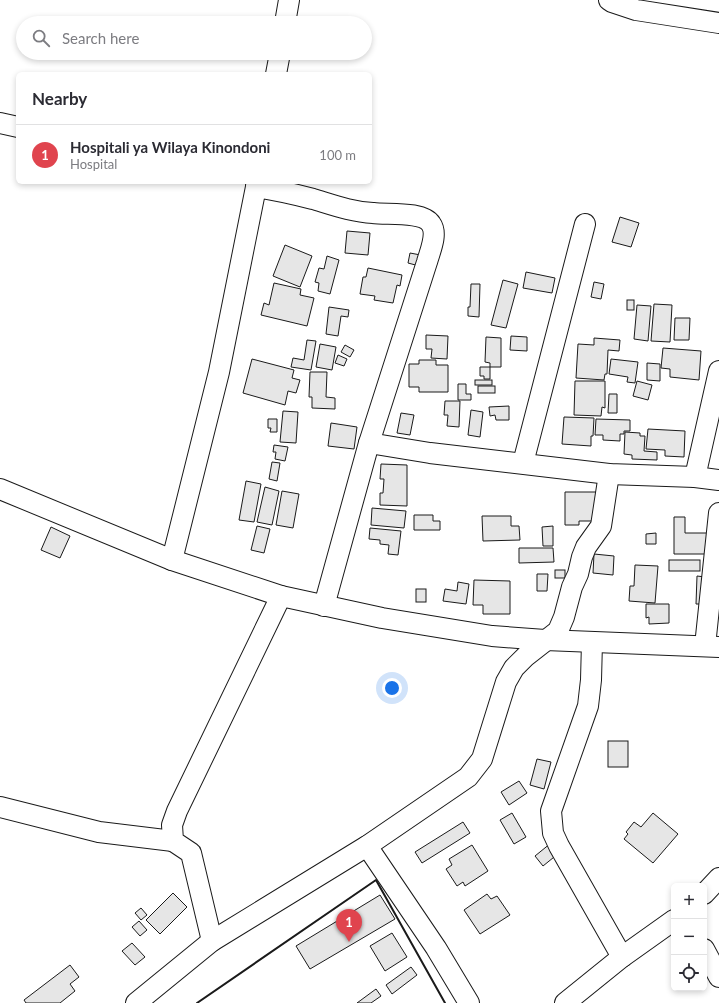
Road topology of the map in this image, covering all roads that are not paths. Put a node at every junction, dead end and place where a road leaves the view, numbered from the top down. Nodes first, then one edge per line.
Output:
1 (289, 0) edge
2 (609, 0) edge
3 (286, 16) edge
4 (719, 23) edge
5 (279, 60) edge
6 (276, 72) edge
7 (0, 123) edge
8 (16, 127) edge
9 (257, 184) edge
10 (260, 184) edge
11 (585, 224) dead end
12 (719, 371) edge
13 (368, 443) junction
14 (523, 463) junction
15 (609, 474) junction
16 (695, 477) junction
17 (719, 480) edge
18 (0, 489) edge
19 (719, 513) edge
20 (172, 560) junction
21 (281, 596) junction
22 (324, 606) junction
23 (545, 640) junction
24 (592, 642) junction
25 (712, 646) edge
26 (0, 807) edge
27 (173, 841) junction
28 (367, 846) junction
29 (719, 878) edge
30 (707, 891) edge
31 (671, 922) edge
32 (212, 941) junction
33 (707, 955) edge
34 (622, 957) junction
35 (719, 977) edge
36 (136, 1003) edge
37 (469, 1003) edge
38 (565, 1003) edge

1 - 3 street
2 - 4 street
5 - 6 street
7 - 8 street
9 - 20 street
10 - 13 street
11 - 14 street
12 - 16 street
13 - 14 street
13 - 22 street
14 - 15 street
15 - 16 street
15 - 23 street
16 - 17 street
18 - 20 street
19 - 25 street
20 - 21 street
21 - 22 street
21 - 27 street
22 - 23 street
23 - 24 street
23 - 28 street
24 - 25 street
24 - 34 street
26 - 27 street
27 - 32 street
28 - 32 street
28 - 37 street
29 - 30 street
31 - 34 street
32 - 36 street
33 - 35 street
34 - 38 street

